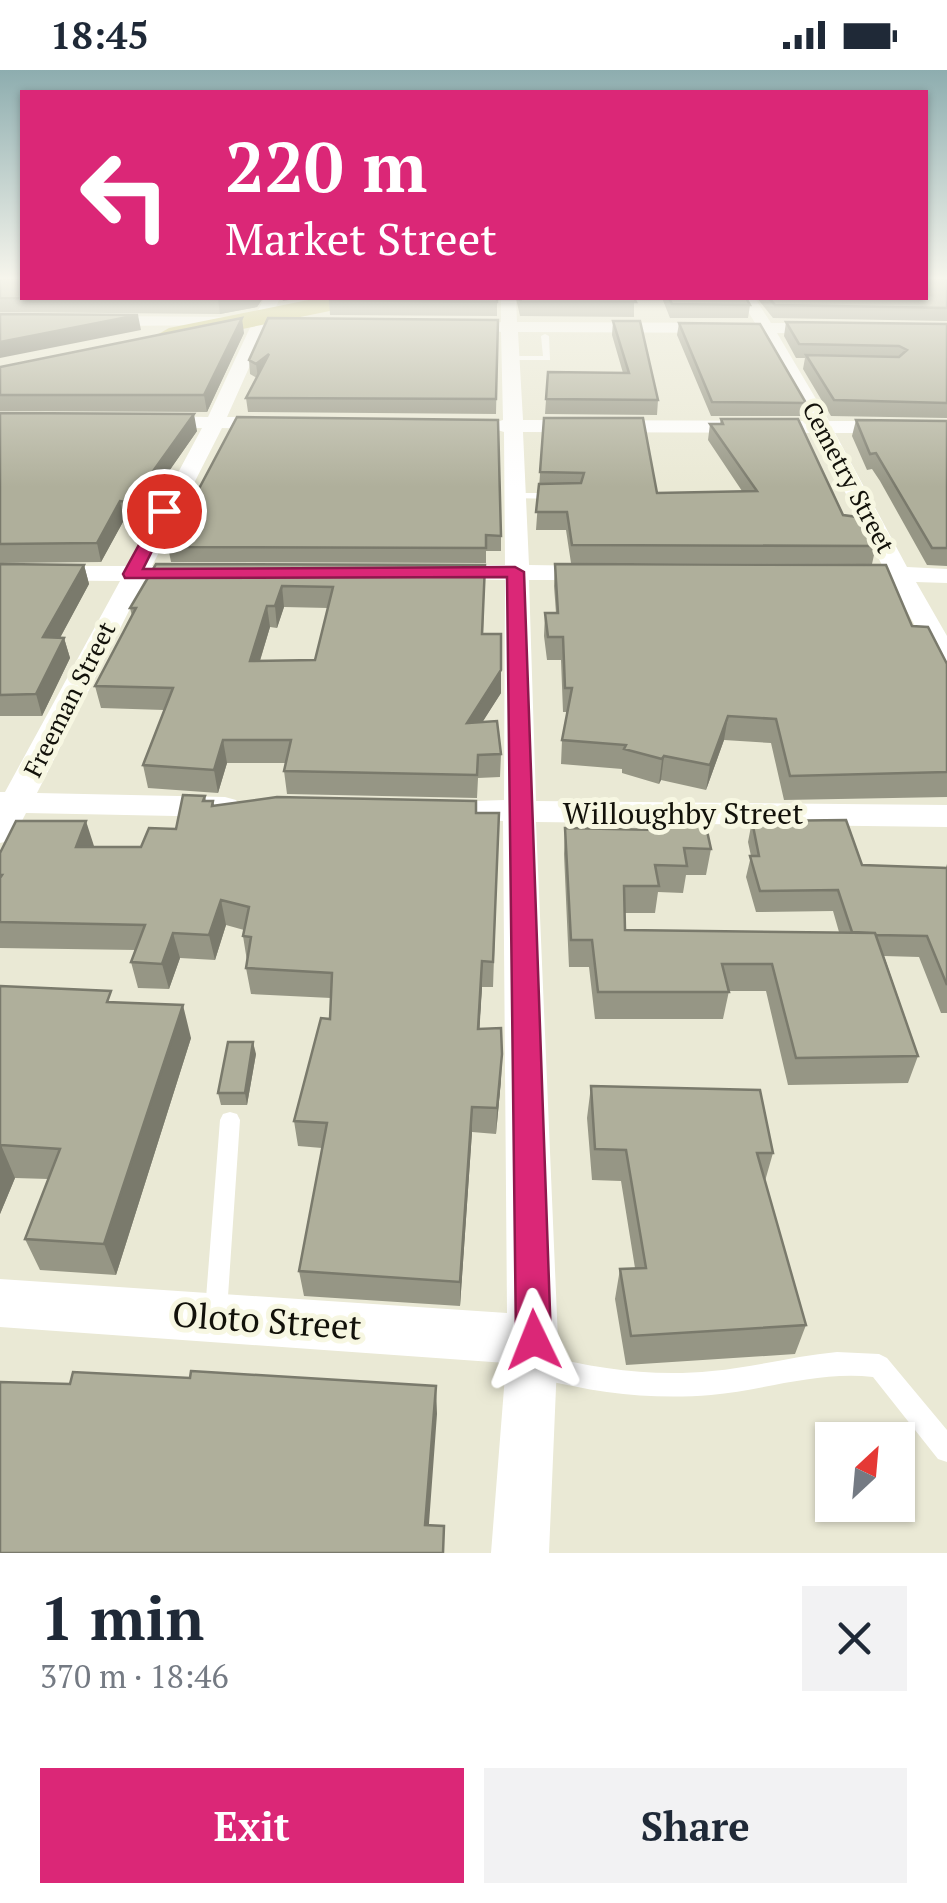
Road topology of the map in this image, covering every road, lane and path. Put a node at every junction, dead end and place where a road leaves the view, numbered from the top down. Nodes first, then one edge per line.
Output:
1 (112, 348) edge
2 (243, 348) edge
3 (515, 348) edge
4 (530, 348) edge
5 (783, 348) edge
6 (104, 350) edge
7 (549, 376) edge
8 (136, 422) edge
9 (215, 422) junction
10 (294, 424) edge
11 (473, 426) edge
12 (513, 426) junction
13 (823, 426) junction
14 (947, 427) edge
15 (576, 495) edge
16 (516, 496) junction
17 (421, 572) edge
18 (515, 572) junction
19 (0, 573) edge
20 (624, 573) edge
21 (824, 573) edge
22 (131, 574) junction
23 (219, 574) edge
24 (900, 574) junction
25 (947, 576) edge
26 (947, 660) edge
27 (8, 802) edge
28 (261, 807) edge
29 (395, 808) edge
30 (520, 814) junction
31 (947, 816) edge
32 (0, 832) edge
33 (230, 1120) dead end
34 (0, 1303) edge
35 (216, 1315) junction
36 (532, 1352) junction
37 (947, 1450) edge
38 (520, 1553) edge

1 - 6 highway
2 - 9 street, Freeman Street
3 - 12 street
4 - 7 lane
5 - 13 street, Cemetry Street
8 - 9 street
9 - 10 street
9 - 22 street, Freeman Street
11 - 12 street
12 - 13 street
12 - 16 street
13 - 14 street
13 - 24 street, Cemetry Street
15 - 16 lane
16 - 18 street
17 - 18 street
18 - 20 street
18 - 30 street
19 - 22 street
21 - 24 street
22 - 23 street
22 - 27 street, Freeman Street
24 - 25 street
24 - 26 street, Cemetry Street
27 - 28 street
27 - 32 street, Freeman Street
29 - 30 street, Willoughby Street
30 - 31 street, Willoughby Street
30 - 36 street
33 - 35 lane
34 - 35 street, Oloto Street
35 - 36 street, Oloto Street
36 - 37 lane
36 - 38 street

